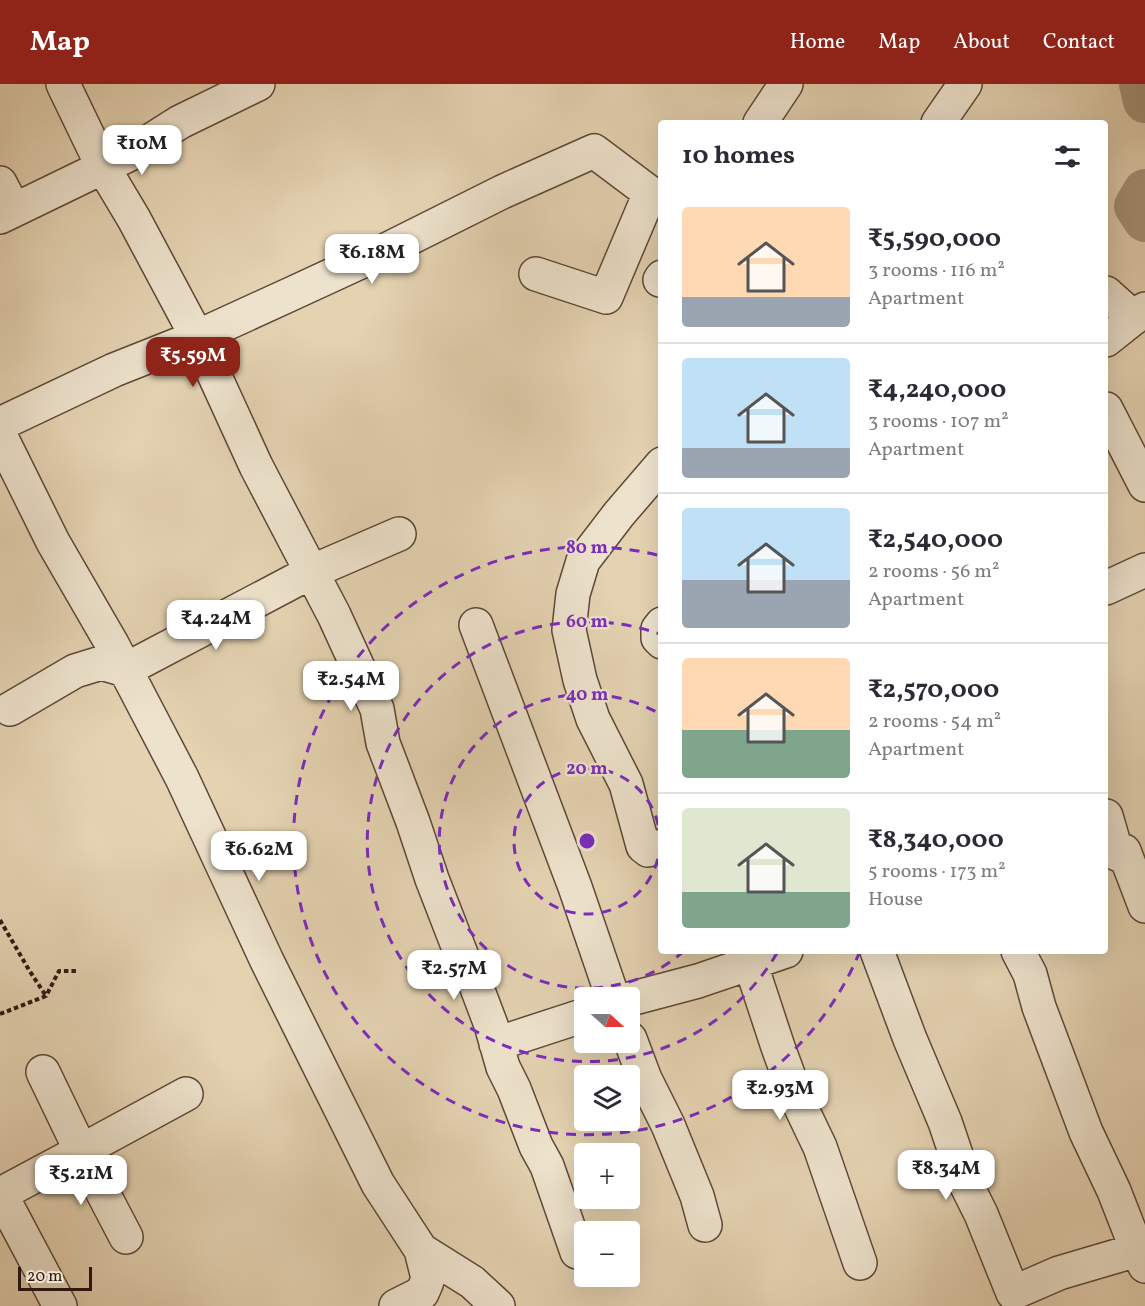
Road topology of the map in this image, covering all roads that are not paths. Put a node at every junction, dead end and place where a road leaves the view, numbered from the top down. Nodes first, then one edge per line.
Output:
1 (63, 84) edge
2 (258, 84) edge
3 (786, 84) edge
4 (762, 120) edge
5 (103, 166) junction
6 (5, 203) edge
7 (536, 274) dead end
8 (1108, 294) edge
9 (1140, 313) edge
10 (196, 337) junction
11 (1108, 338) edge
12 (1108, 413) edge
13 (0, 424) edge
14 (0, 435) edge
15 (658, 469) edge
16 (1145, 485) edge
17 (399, 534) dead end
18 (1145, 570) edge
19 (311, 572) junction
20 (1108, 587) edge
21 (476, 625) dead end
22 (125, 670) junction
23 (10, 709) dead end
24 (1108, 820) edge
25 (658, 848) edge
26 (1123, 852) edge
27 (1145, 906) edge
28 (776, 954) edge
29 (878, 954) edge
30 (1020, 954) edge
31 (750, 962) junction
32 (609, 987) edge
33 (640, 996) edge
34 (574, 1019) edge
35 (496, 1044) junction
36 (635, 1053) edge
37 (43, 1072) dead end
38 (186, 1094) dead end
39 (81, 1151) junction
40 (0, 1194) edge
41 (705, 1225) dead end
42 (126, 1237) dead end
43 (574, 1243) edge
44 (421, 1250) junction
45 (1142, 1255) edge
46 (860, 1263) dead end
47 (1016, 1300) edge
48 (60, 1306) edge
49 (396, 1306) edge
50 (498, 1306) edge

1 - 5 street
2 - 5 street
3 - 4 street
5 - 6 street
5 - 10 street
7 - 10 street
8 - 9 street
9 - 11 street
10 - 13 street
10 - 19 street
12 - 16 street
14 - 22 street
15 - 25 street
17 - 19 street
18 - 20 street
19 - 22 street
19 - 35 street
21 - 32 street
22 - 23 street
22 - 44 street
24 - 26 street
26 - 27 street
28 - 31 street
29 - 47 street
30 - 45 street
31 - 33 street
31 - 46 street
34 - 35 street
35 - 43 street
36 - 41 street
37 - 39 street
38 - 39 street
39 - 40 street
39 - 42 street
40 - 48 street
44 - 49 street
44 - 50 street
45 - 47 street

